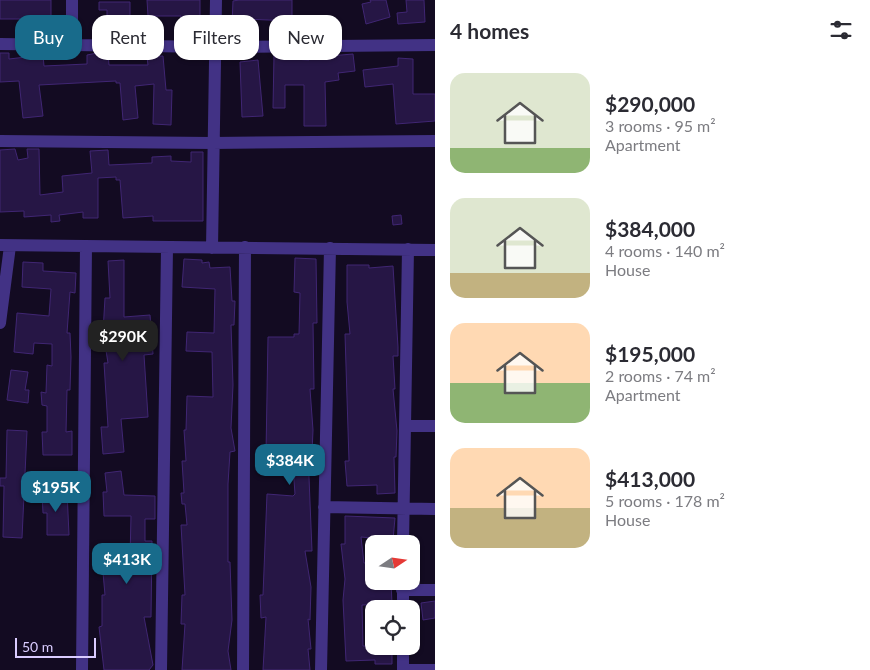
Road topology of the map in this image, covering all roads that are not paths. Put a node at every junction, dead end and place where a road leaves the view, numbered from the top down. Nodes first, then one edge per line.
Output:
1 (72, 0) edge
2 (216, 0) edge
3 (72, 15) edge
4 (216, 15) edge
5 (0, 44) edge
6 (15, 44) edge
7 (82, 44) edge
8 (435, 45) edge
9 (174, 46) edge
10 (259, 47) edge
11 (215, 60) edge
12 (0, 141) edge
13 (435, 141) edge
14 (212, 143) junction
15 (5, 246) edge
16 (86, 246) junction
17 (245, 247) junction
18 (167, 248) junction
19 (212, 248) junction
20 (330, 248) junction
21 (408, 250) junction
22 (435, 250) edge
23 (0, 323) edge
24 (406, 426) junction
25 (435, 426) edge
26 (324, 507) junction
27 (404, 509) junction
28 (435, 509) edge
29 (403, 535) edge
30 (420, 588) edge
31 (435, 590) edge
32 (403, 655) edge
33 (82, 670) edge
34 (161, 670) edge
35 (243, 670) edge
36 (321, 670) edge
37 (403, 670) edge
38 (435, 670) edge

1 - 3 street
2 - 4 street
5 - 6 street
7 - 9 street
8 - 10 street
11 - 14 street
12 - 14 street
13 - 14 street
14 - 19 street
15 - 16 street
15 - 23 street
16 - 18 street
16 - 33 street
17 - 19 street
17 - 20 street
17 - 35 street
18 - 19 street
18 - 34 street
20 - 21 street
20 - 26 street
21 - 22 street
21 - 24 street
24 - 25 street
24 - 27 street
26 - 27 street
26 - 36 street
27 - 28 street
27 - 29 street
30 - 31 street
32 - 37 street
37 - 38 street

